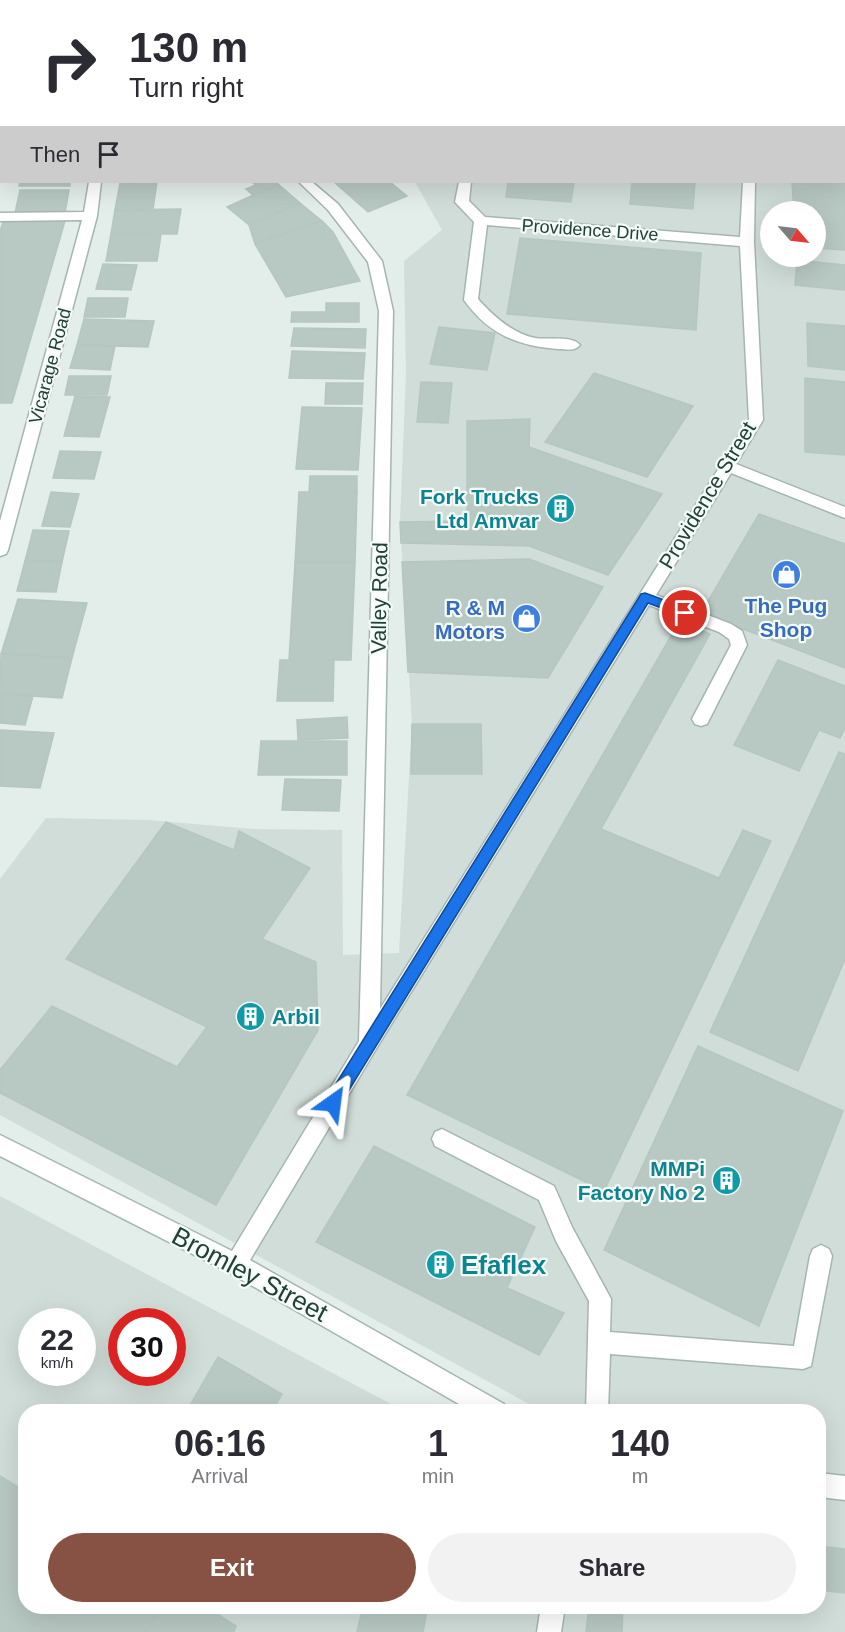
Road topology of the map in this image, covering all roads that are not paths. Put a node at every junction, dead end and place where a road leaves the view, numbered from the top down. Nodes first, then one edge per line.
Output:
1 (95, 183) edge
2 (306, 183) edge
3 (465, 183) edge
4 (749, 183) edge
5 (90, 216) junction
6 (0, 217) edge
7 (481, 221) junction
8 (747, 242) junction
9 (573, 345) dead end
10 (727, 466) junction
11 (845, 513) edge
12 (0, 550) edge
13 (645, 597) junction
14 (701, 719) dead end
15 (369, 1043) junction
16 (442, 1139) dead end
17 (0, 1145) edge
18 (821, 1256) dead end
19 (236, 1264) junction
20 (599, 1342) junction
21 (482, 1404) edge
22 (597, 1404) edge
23 (826, 1486) edge
24 (845, 1488) edge
25 (552, 1614) edge
26 (549, 1632) edge

1 - 5 street, Vicarage Road
2 - 15 street, Valley Road
3 - 7 street
4 - 8 street, Providence Street
5 - 6 street
5 - 12 street, Vicarage Road
7 - 8 street, Providence Drive
7 - 9 street
8 - 10 street, Providence Street
10 - 11 street
10 - 13 street, Providence Street
13 - 14 street
13 - 15 street, Providence Street
15 - 19 street, Providence Street
16 - 20 street
17 - 19 street, Bromley Street
18 - 20 street
19 - 21 street, Bromley Street
20 - 22 street
23 - 24 street
25 - 26 street

